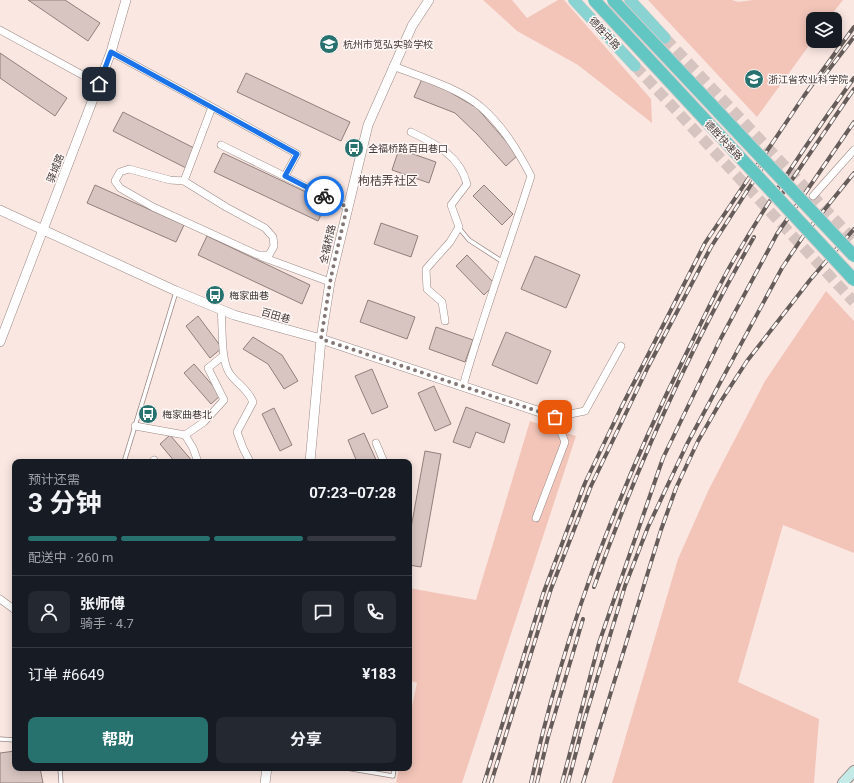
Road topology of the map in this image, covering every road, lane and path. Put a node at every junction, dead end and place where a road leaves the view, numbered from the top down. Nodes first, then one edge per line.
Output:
1 (126, 0) edge
2 (429, 0) edge
3 (574, 0) edge
4 (594, 0) edge
5 (613, 0) edge
6 (630, 0) edge
7 (0, 30) edge
8 (665, 38) tunnel mouth
9 (111, 52) junction
10 (393, 66) junction
11 (635, 66) tunnel mouth
12 (99, 84) junction
13 (212, 107) junction
14 (411, 132) dead end
15 (221, 145) dead end
16 (854, 150) edge
17 (285, 176) junction
18 (184, 181) junction
19 (813, 196) dead end
20 (347, 207) junction
21 (0, 210) edge
22 (459, 227) junction
23 (42, 231) junction
24 (258, 255) junction
25 (854, 256) edge
26 (504, 262) junction
27 (854, 280) edge
28 (330, 282) junction
29 (176, 291) junction
30 (221, 310) junction
31 (445, 321) dead end
32 (321, 339) junction
33 (0, 342) edge
34 (621, 346) dead end
35 (223, 356) junction
36 (463, 386) junction
37 (555, 417) junction
38 (135, 426) junction
39 (185, 435) junction
40 (376, 444) dead end
41 (125, 459) edge
42 (197, 459) edge
43 (248, 459) edge
44 (310, 459) edge
45 (383, 459) edge
46 (536, 518) dead end
47 (0, 598) edge
48 (12, 608) edge
49 (0, 739) edge
50 (12, 740) edge
51 (60, 771) edge
52 (266, 771) edge
53 (364, 771) edge
54 (394, 771) edge
55 (854, 771) edge
56 (61, 783) edge
57 (264, 783) edge
58 (843, 783) edge

1 - 9 street, 驿城路
2 - 10 street, 全福桥路
3 - 11 main road, 德胜中路
4 - 27 highway, 德胜快速路, bridge
5 - 25 highway, 德胜快速路, bridge
6 - 8 main road
7 - 12 street
9 - 12 street, 驿城路
9 - 13 street
10 - 20 street, 全福桥路
10 - 26 street
12 - 23 street, 驿城路
13 - 17 street
13 - 18 street
14 - 22 street
15 - 17 street
16 - 19 street
17 - 20 street
18 - 24 street
18 - 24 street
20 - 28 street, 全福桥路
21 - 23 street, 百田巷
22 - 26 lane
22 - 31 street
23 - 29 street, 百田巷
23 - 33 street, 驿城路
24 - 28 street
26 - 36 street
28 - 32 street, 全福桥路
29 - 30 street, 百田巷
29 - 38 lane
30 - 32 street, 百田巷
30 - 35 street
32 - 36 street, 百田巷
32 - 44 street, 全福桥路
34 - 37 street
35 - 39 street
35 - 43 street
36 - 37 street, 百田巷
37 - 46 street
38 - 39 street
38 - 41 lane
39 - 42 street
40 - 45 street
47 - 48 street
49 - 50 lane
51 - 56 lane
52 - 57 street
53 - 54 lane
55 - 58 main road

